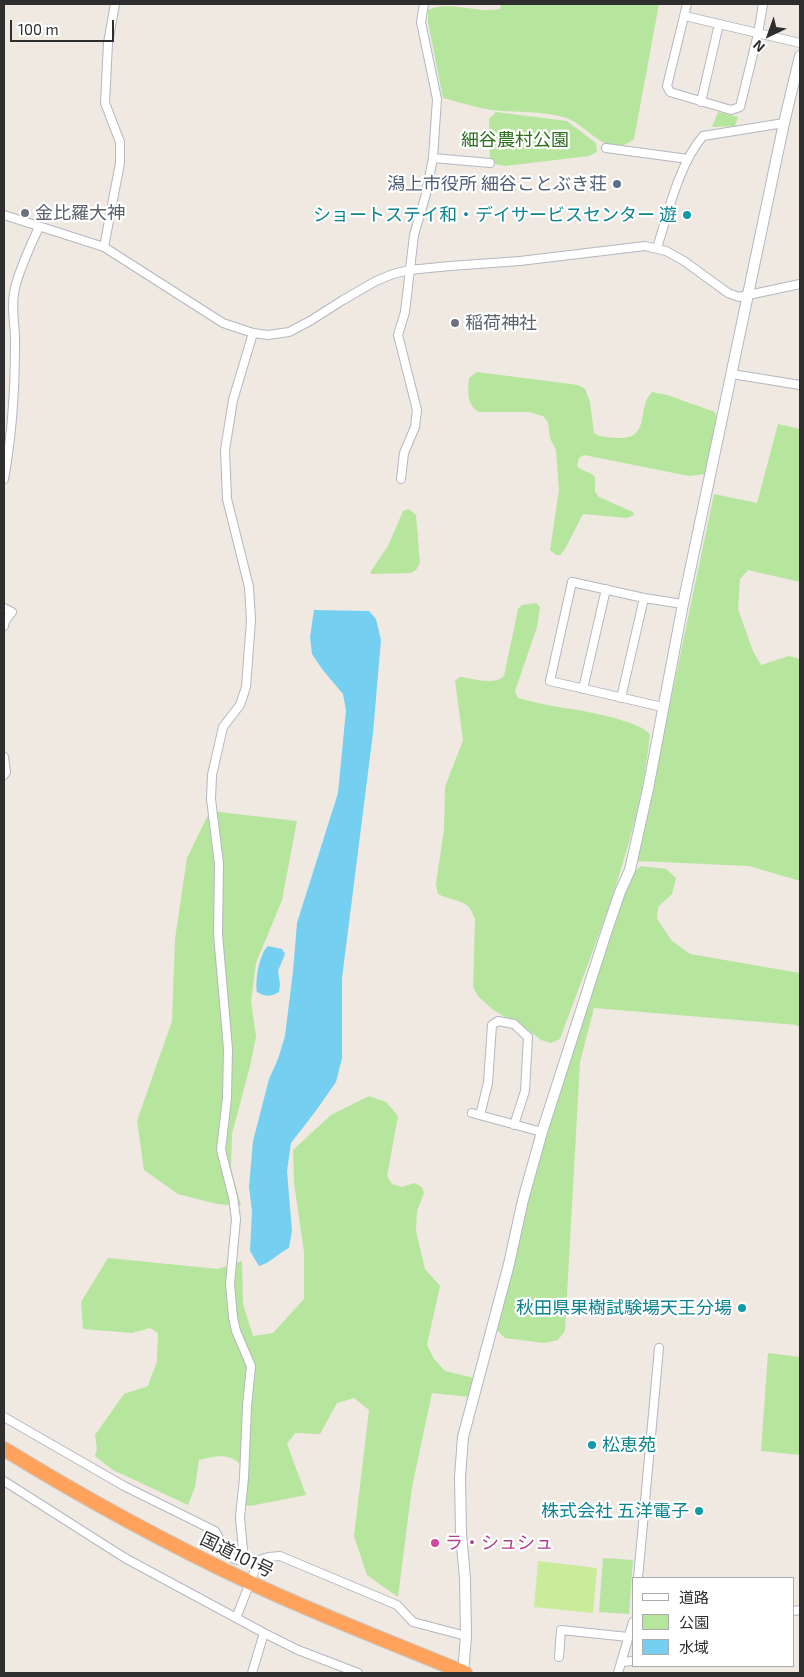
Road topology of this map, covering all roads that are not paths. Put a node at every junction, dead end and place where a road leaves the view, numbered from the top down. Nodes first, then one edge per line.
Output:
1 (114, 4) edge
2 (424, 4) edge
3 (687, 4) edge
4 (763, 4) edge
5 (685, 16) junction
6 (719, 24) junction
7 (758, 34) junction
8 (800, 43) edge
9 (800, 56) edge
10 (701, 102) junction
11 (784, 123) junction
12 (606, 148) dead end
13 (432, 158) junction
14 (688, 159) junction
15 (490, 163) dead end
16 (4, 215) edge
17 (39, 227) junction
18 (104, 247) junction
19 (657, 248) junction
20 (409, 270) junction
21 (800, 284) edge
22 (748, 296) junction
23 (253, 333) junction
24 (732, 374) junction
25 (800, 385) edge
26 (13, 414) junction
27 (4, 416) edge
28 (4, 479) edge
29 (401, 479) dead end
30 (606, 589) junction
31 (644, 598) junction
32 (683, 604) junction
33 (4, 608) edge
34 (4, 626) edge
35 (582, 689) junction
36 (621, 698) junction
37 (662, 707) junction
38 (4, 757) edge
39 (4, 776) edge
40 (514, 1125) junction
41 (542, 1132) junction
42 (659, 1348) dead end
43 (4, 1417) edge
44 (4, 1449) edge
45 (4, 1480) edge
46 (259, 1560) junction
47 (244, 1561) junction
48 (638, 1577) edge
49 (250, 1583) junction
50 (236, 1618) junction
51 (632, 1625) edge
52 (264, 1633) junction
53 (466, 1636) junction
54 (628, 1637) junction
55 (559, 1657) dead end
56 (632, 1661) edge
57 (621, 1662) junction
58 (252, 1673) edge
59 (358, 1673) edge
60 (464, 1673) edge
61 (618, 1673) edge

1 - 18 street
2 - 13 street
3 - 5 street
4 - 7 street
5 - 6 street
5 - 10 street
6 - 7 street
6 - 10 street
7 - 8 street
7 - 10 street
9 - 11 street
11 - 14 street
11 - 22 street
12 - 14 street
13 - 15 street
13 - 20 street
14 - 19 street
16 - 17 street
17 - 18 street
17 - 26 street
18 - 23 street
19 - 20 street
19 - 22 street
20 - 23 street
20 - 29 street
21 - 22 street
22 - 24 street
23 - 47 street
24 - 25 street
24 - 32 street
26 - 27 street
26 - 28 street
30 - 31 street
30 - 35 street
30 - 35 street
31 - 32 street
31 - 36 street
32 - 37 street
33 - 34 street
35 - 36 street
36 - 37 street
37 - 41 street
38 - 39 street
40 - 40 street
40 - 41 street
41 - 53 street
42 - 48 street
43 - 47 street
44 - 49 highway, 国道101号
45 - 50 street
46 - 47 street
46 - 49 street
46 - 53 street
49 - 50 street
49 - 60 highway, 国道101号
50 - 52 street
51 - 54 street
52 - 58 street
52 - 59 street
53 - 60 street
54 - 55 street
54 - 57 street
56 - 57 street
57 - 61 street

